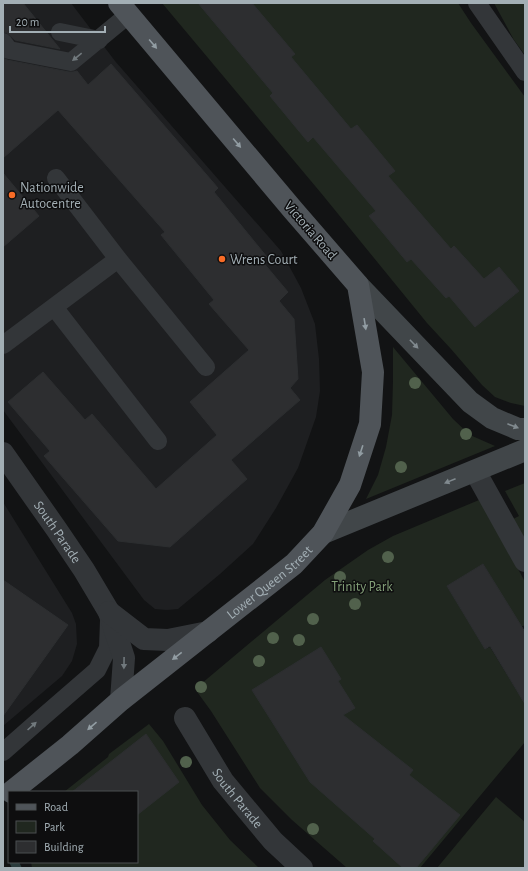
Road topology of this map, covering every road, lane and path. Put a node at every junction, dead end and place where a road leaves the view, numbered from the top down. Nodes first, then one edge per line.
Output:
1 (477, 3) edge
2 (124, 9) edge
3 (60, 32) dead end
4 (99, 40) junction
5 (3, 42) edge
6 (525, 72) edge
7 (56, 178) dead end
8 (118, 259) junction
9 (358, 285) junction
10 (54, 307) junction
11 (3, 345) edge
12 (206, 367) dead end
13 (525, 429) edge
14 (158, 441) dead end
15 (525, 450) edge
16 (3, 453) edge
17 (475, 471) junction
18 (323, 533) junction
19 (525, 561) edge
20 (109, 612) junction
21 (208, 632) junction
22 (121, 700) junction
23 (185, 718) dead end
24 (3, 752) edge
25 (12, 791) edge
26 (302, 868) edge

1 - 6 lane
2 - 4 lane
2 -> 9 main road, Victoria Road
3 - 4 lane
4 -> 5 lane
7 - 8 lane
8 - 10 lane
8 - 12 lane
9 -> 13 street, Victoria Road
9 -> 18 main road, Lower Queen Street
10 - 11 lane
10 - 14 lane
15 - 17 street
16 - 20 street, South Parade
17 -> 18 street
17 - 19 street
18 - 21 main road, Lower Queen Street
20 - 21 street, South Parade
20 -> 22 street, South Parade
24 -> 20 lane
21 -> 22 main road, Lower Queen Street
22 -> 25 main road, Lower Queen Street
23 - 26 street, South Parade

